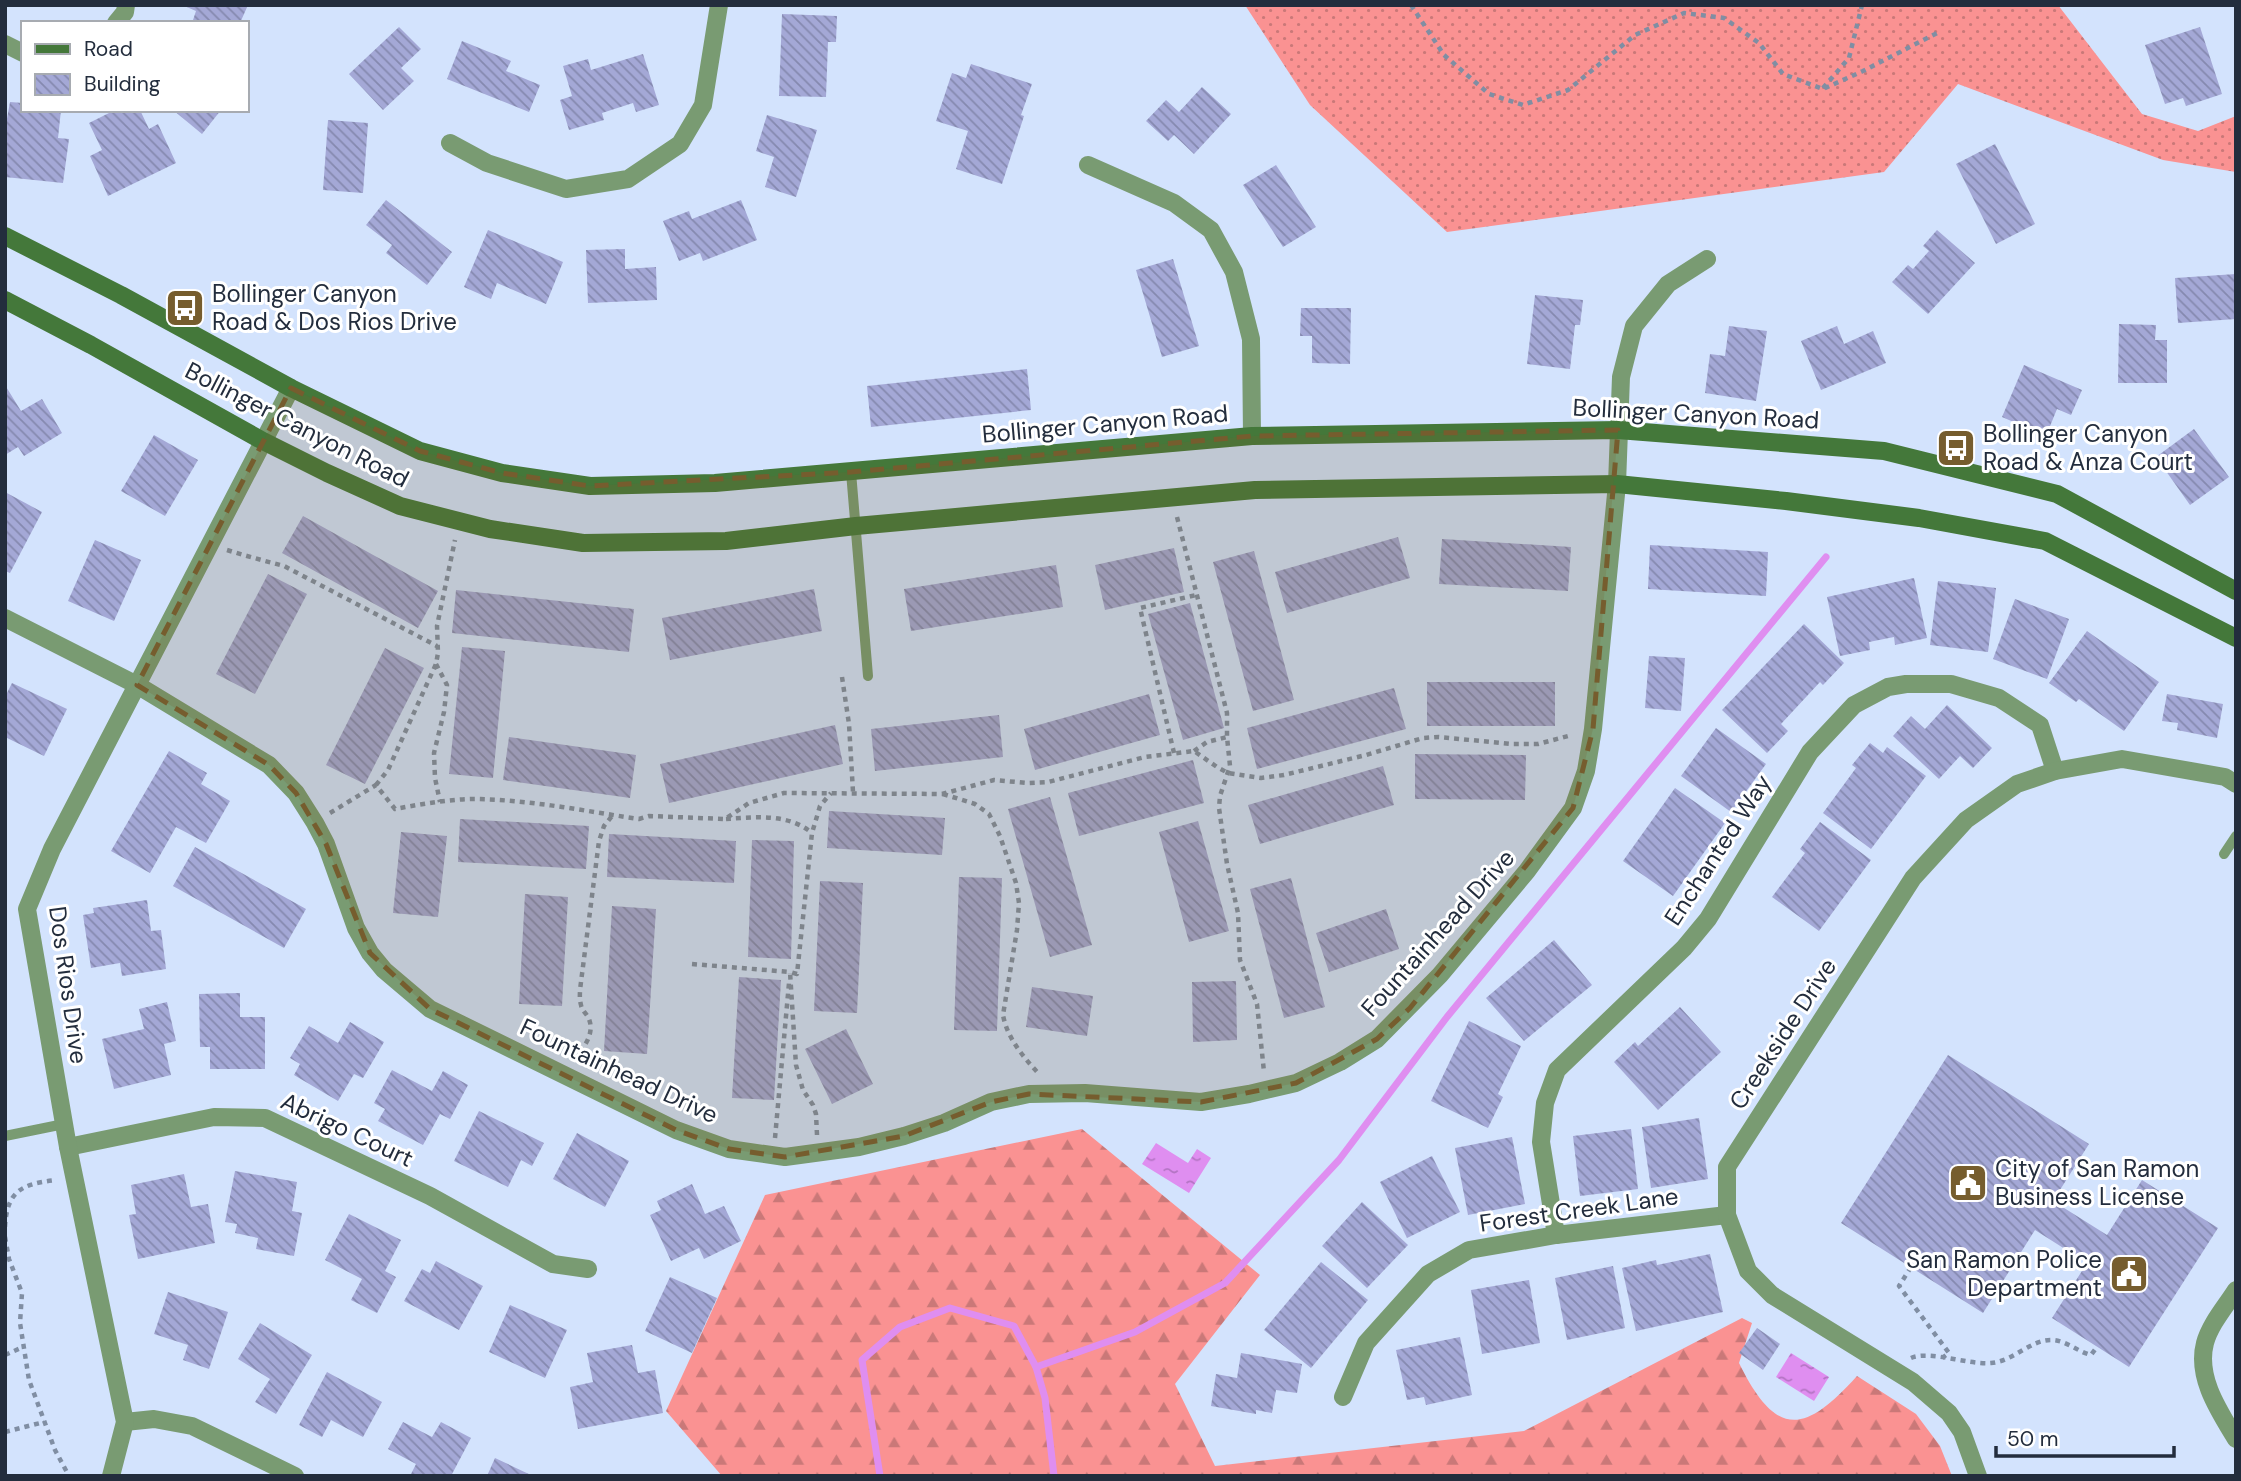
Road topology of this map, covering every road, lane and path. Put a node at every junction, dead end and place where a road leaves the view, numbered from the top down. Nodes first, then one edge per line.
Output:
1 (126, 5) edge
2 (719, 5) edge
3 (1411, 5) edge
4 (1862, 5) edge
5 (118, 21) edge
6 (1939, 32) dead end
7 (5, 44) edge
8 (21, 52) edge
9 (1823, 89) junction
10 (450, 143) dead end
11 (1088, 165) dead end
12 (5, 236) edge
13 (1707, 259) dead end
14 (5, 300) edge
15 (291, 388) junction
16 (1618, 430) junction
17 (1252, 436) junction
18 (263, 441) junction
19 (851, 472) junction
20 (1617, 484) junction
21 (1172, 497) junction
22 (459, 521) junction
23 (856, 526) junction
24 (209, 545) junction
25 (2236, 591) edge
26 (1196, 595) junction
27 (5, 618) edge
28 (2236, 638) edge
29 (437, 646) junction
30 (436, 664) junction
31 (868, 676) dead end
32 (842, 677) dead end
33 (137, 685) junction
34 (1593, 729) junction
35 (1227, 737) junction
36 (1194, 751) junction
37 (1174, 753) junction
38 (2055, 771) junction
39 (1228, 773) junction
40 (2236, 783) edge
41 (376, 785) junction
42 (853, 792) junction
43 (831, 793) junction
44 (942, 794) junction
45 (440, 802) junction
46 (612, 815) junction
47 (725, 819) junction
48 (315, 822) junction
49 (812, 833) junction
50 (2236, 836) edge
51 (2224, 853) dead end
52 (692, 964) dead end
53 (790, 972) junction
54 (559, 1072) junction
55 (1264, 1091) junction
56 (1058, 1093) junction
57 (64, 1124) junction
58 (5, 1136) edge
59 (68, 1147) junction
60 (815, 1153) junction
61 (774, 1156) junction
62 (75, 1178) junction
63 (1727, 1215) junction
64 (5, 1227) edge
65 (1556, 1235) junction
66 (5, 1237) edge
67 (1911, 1267) dead end
68 (587, 1269) dead end
69 (2236, 1290) edge
70 (23, 1347) junction
71 (2097, 1347) dead end
72 (5, 1354) edge
73 (1941, 1359) junction
74 (1892, 1368) junction
75 (1343, 1397) dead end
76 (44, 1422) junction
77 (125, 1422) junction
78 (5, 1432) edge
79 (2236, 1439) edge
80 (69, 1476) edge
81 (111, 1476) edge
82 (295, 1476) edge
83 (1978, 1476) edge

1 - 5 street
2 - 10 street
3 - 9 path
4 - 9 path
6 - 9 path
7 - 8 street
11 - 17 street
12 - 15 main road, Bollinger Canyon Road
13 - 16 street, Fountainhead Drive
14 - 18 main road, Bollinger Canyon Road
15 - 18 street, Dos Rios Drive
15 - 19 main road, Bollinger Canyon Road
16 - 17 main road, Bollinger Canyon Road
16 - 20 street, Fountainhead Drive
16 - 25 main road, Bollinger Canyon Road
17 - 19 main road, Bollinger Canyon Road
18 - 22 main road, Bollinger Canyon Road
18 - 24 street, Dos Rios Drive
19 - 23 lane
20 - 21 main road, Bollinger Canyon Road
20 - 28 main road, Bollinger Canyon Road
20 - 34 street, Fountainhead Drive
21 - 23 main road, Bollinger Canyon Road
21 - 26 path
22 - 23 main road, Bollinger Canyon Road
22 - 29 path
23 - 31 lane
24 - 29 path
24 - 33 street, Dos Rios Drive
26 - 35 path
26 - 37 path
27 - 33 street, Fountainhead Drive
29 - 30 path
30 - 41 path
30 - 45 path
32 - 42 path
33 - 48 street, Fountainhead Drive
33 - 57 street, Dos Rios Drive
34 - 39 path
34 - 55 street, Fountainhead Drive
35 - 36 path
35 - 39 path
36 - 37 path
36 - 39 path
37 - 44 path
38 - 40 street, Creekside Drive
38 - 63 street, Creekside Drive
38 - 65 street, Enchanted Way
39 - 55 path
41 - 45 path
41 - 48 path
42 - 43 path
42 - 44 path
43 - 47 path
43 - 49 path
44 - 56 path
45 - 46 path
46 - 47 path
46 - 54 path
47 - 49 path
48 - 54 street, Fountainhead Drive
49 - 53 path
50 - 51 lane
52 - 53 path
53 - 60 path
53 - 61 path
54 - 61 street, Fountainhead Drive
55 - 56 street, Fountainhead Drive
56 - 60 street, Fountainhead Drive
57 - 58 lane
57 - 59 street, Dos Rios Drive
59 - 62 street, Dos Rios Drive
59 - 68 street, Abrigo Court
60 - 61 street, Fountainhead Drive
62 - 64 path
62 - 77 street, Dos Rios Drive
63 - 65 street, Forest Creek Lane
63 - 74 street, Creekside Drive
65 - 75 street, Forest Creek Lane
66 - 70 path
67 - 73 path
69 - 79 street
70 - 72 path
70 - 76 path
71 - 73 path
73 - 74 path
74 - 83 street, Creekside Drive
76 - 78 path
76 - 80 path
77 - 81 street, Dos Rios Drive
77 - 82 street

